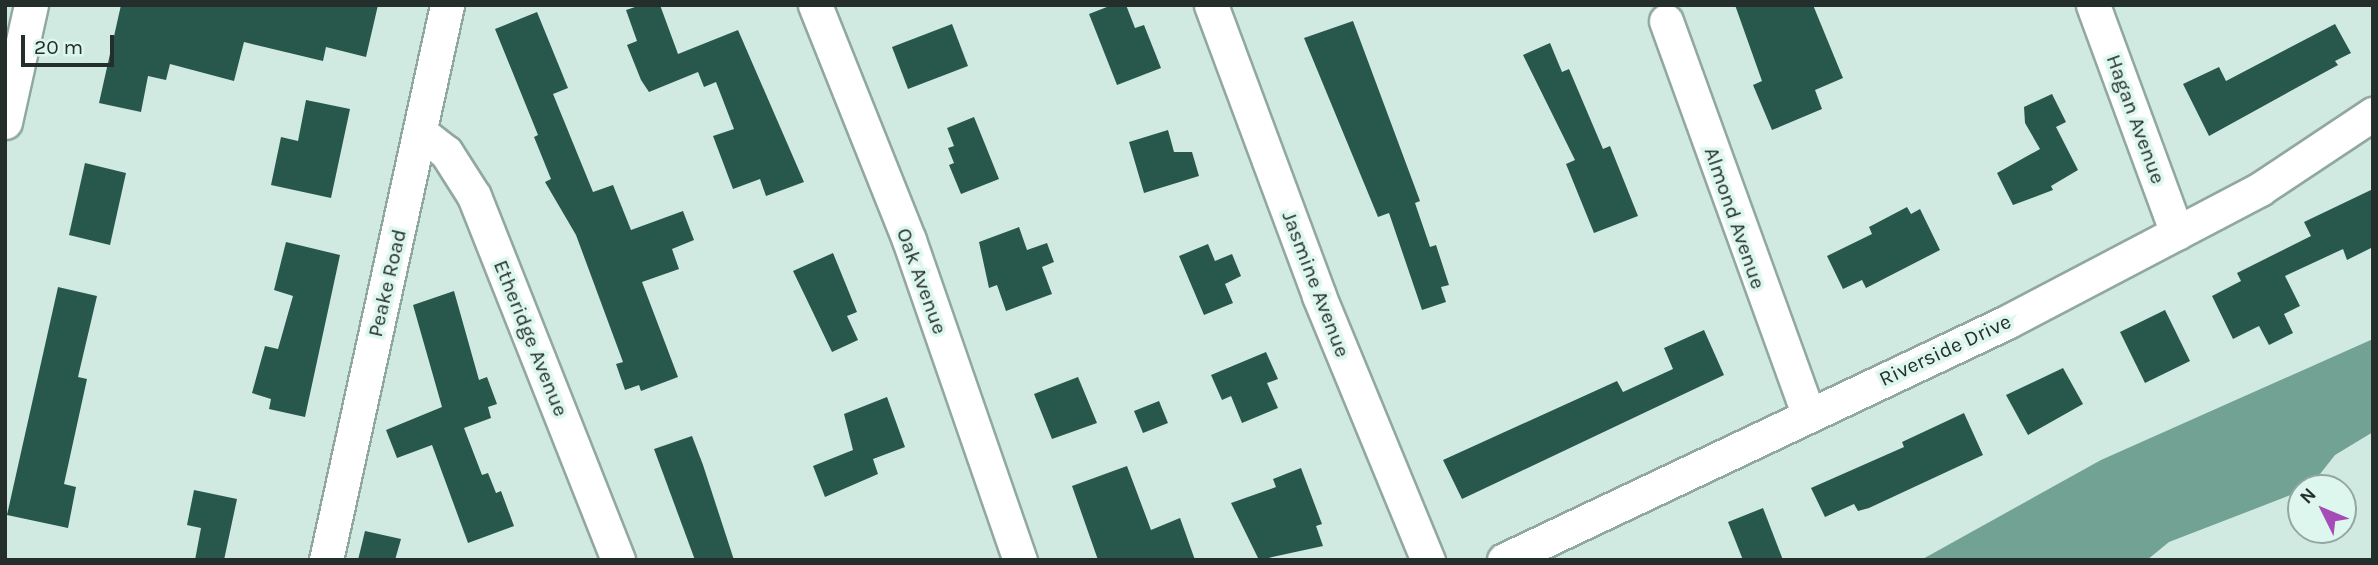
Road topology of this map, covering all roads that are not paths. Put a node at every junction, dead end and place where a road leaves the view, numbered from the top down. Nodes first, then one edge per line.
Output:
1 (32, 5) edge
2 (447, 5) edge
3 (815, 5) edge
4 (1211, 5) edge
5 (2093, 5) edge
6 (1665, 21) dead end
7 (2373, 114) edge
8 (5, 122) edge
9 (420, 132) junction
10 (2177, 233) junction
11 (1808, 414) junction
12 (326, 560) edge
13 (618, 560) edge
14 (1020, 560) edge
15 (1428, 560) edge
16 (1504, 560) edge

1 - 8 street
2 - 9 street, Peake Road
3 - 14 street, Oak Avenue
4 - 15 street, Jasmine Avenue
5 - 10 street, Hagan Avenue
6 - 11 street, Almond Avenue
7 - 10 street, Riverside Drive
9 - 12 street, Peake Road
9 - 13 street, Etheridge Avenue
10 - 11 street, Riverside Drive
11 - 16 street, Riverside Drive

